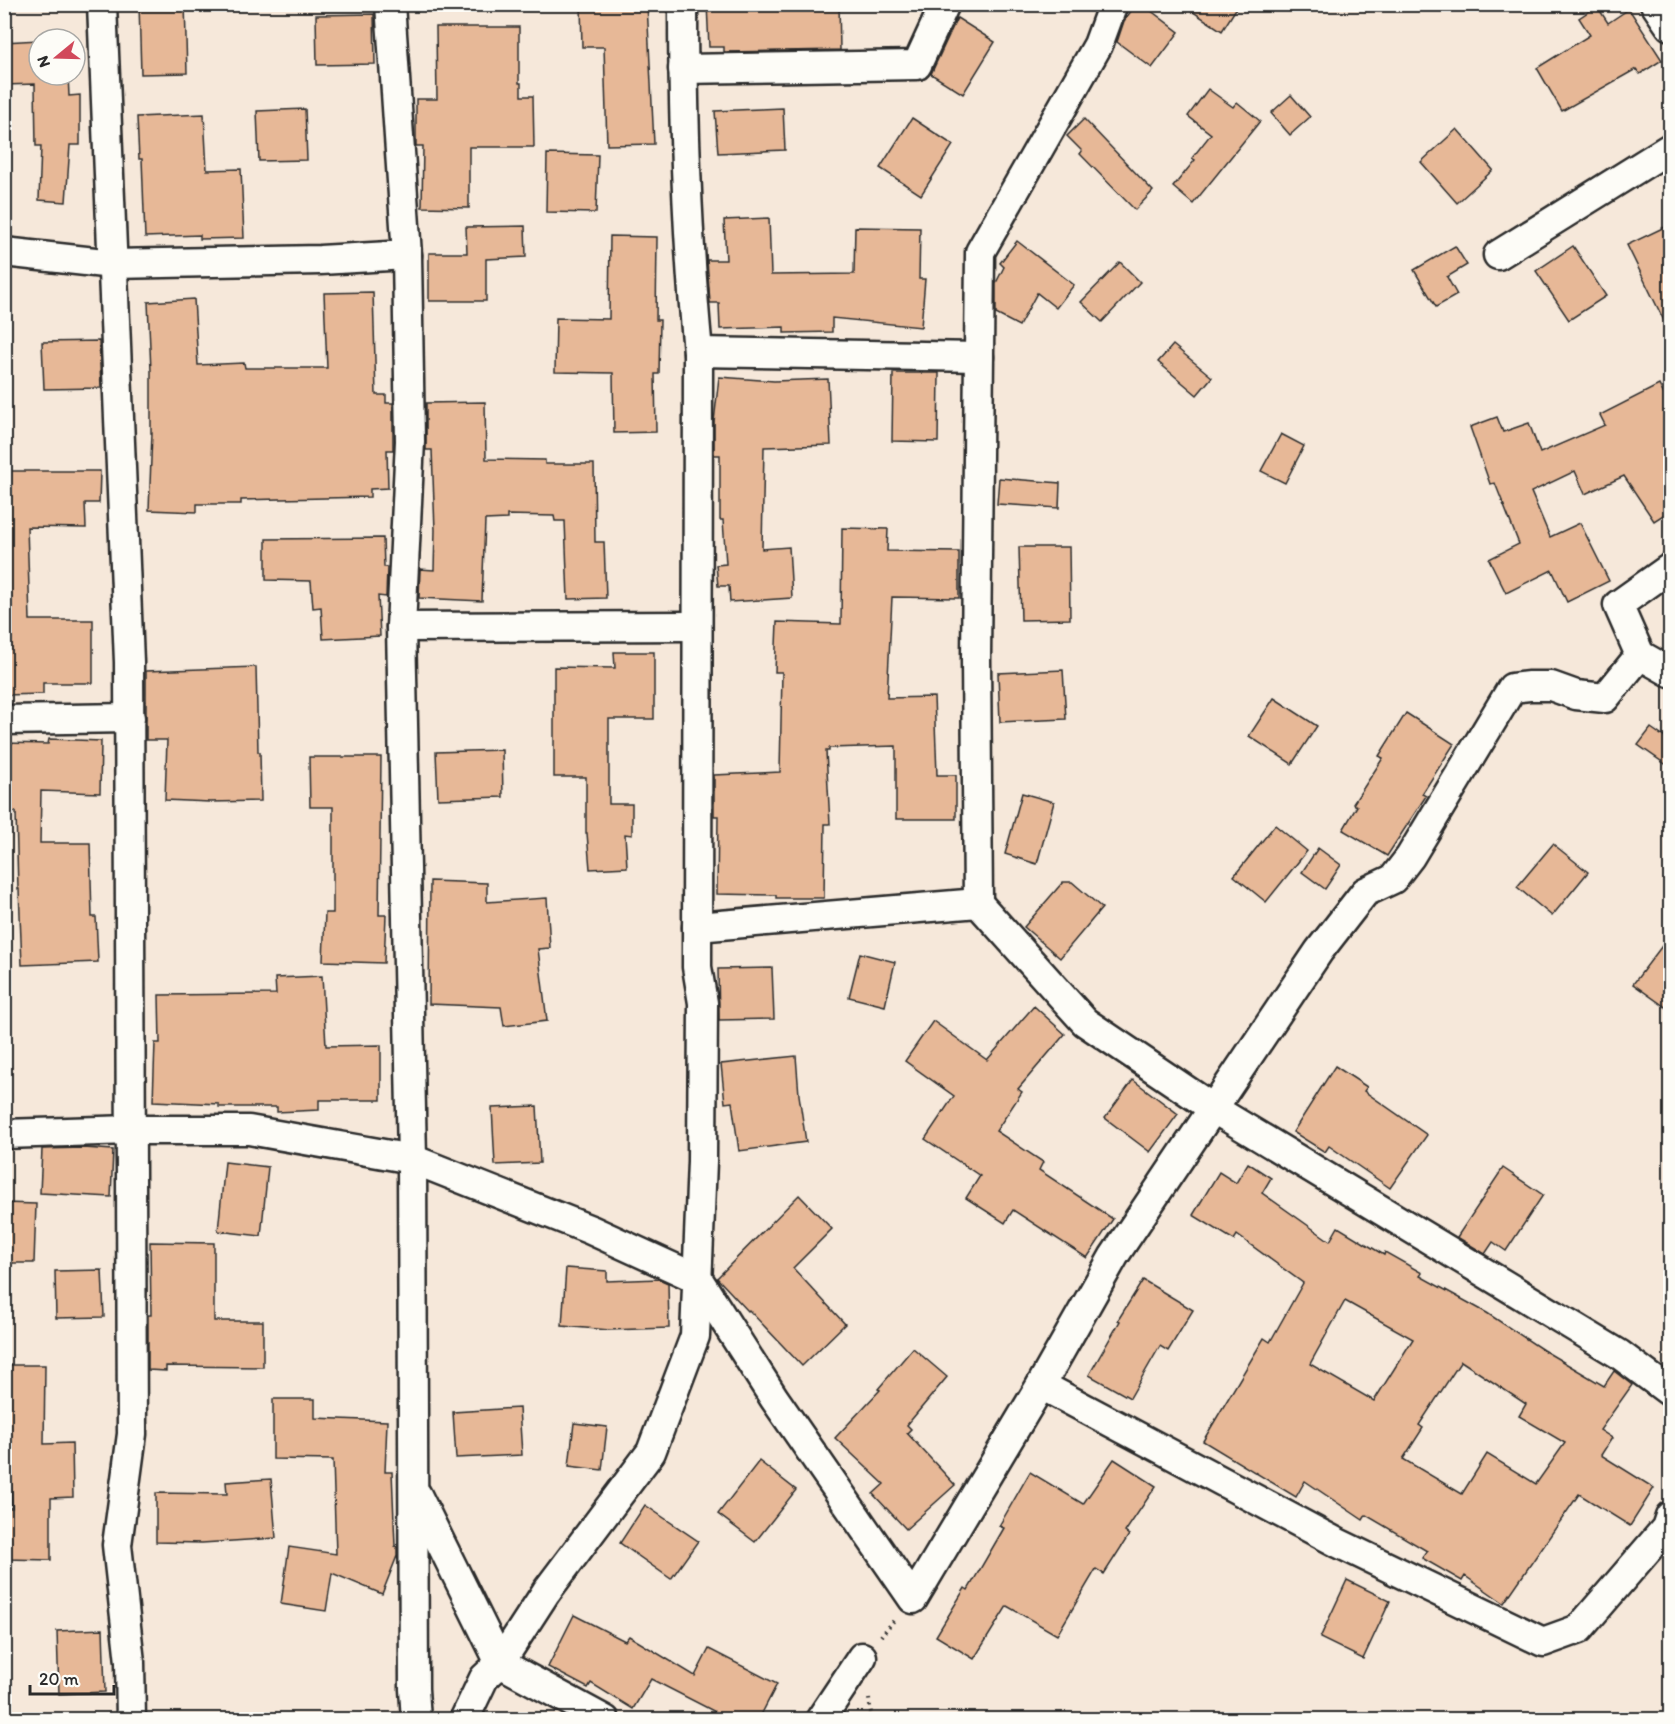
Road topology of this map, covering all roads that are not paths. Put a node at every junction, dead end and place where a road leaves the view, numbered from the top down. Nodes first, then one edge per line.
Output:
1 (102, 4) edge
2 (390, 4) edge
3 (683, 4) edge
4 (945, 4) edge
5 (1113, 4) edge
6 (1654, 4) edge
7 (1671, 26) edge
8 (683, 69) junction
9 (1671, 148) edge
10 (4, 252) edge
11 (407, 255) junction
12 (1498, 255) dead end
13 (113, 264) junction
14 (698, 351) junction
15 (979, 357) junction
16 (1671, 568) edge
17 (697, 626) junction
18 (400, 627) junction
19 (1640, 655) junction
20 (1671, 672) edge
21 (129, 718) junction
22 (4, 720) edge
23 (978, 903) junction
24 (697, 927) junction
25 (1214, 1108) junction
26 (131, 1130) junction
27 (4, 1134) edge
28 (412, 1159) junction
29 (698, 1279) junction
30 (1041, 1385) junction
31 (1671, 1392) edge
32 (414, 1489) junction
33 (1671, 1516) edge
34 (862, 1657) dead end
35 (500, 1663) junction
36 (131, 1719) edge
37 (416, 1719) edge
38 (464, 1719) edge
39 (605, 1719) edge
40 (820, 1719) edge

1 - 13 street
2 - 11 street
3 - 8 street
4 - 8 street
5 - 15 street
6 - 7 street
8 - 14 street
9 - 12 street
10 - 13 street
11 - 13 street
11 - 18 street
13 - 21 street
14 - 15 street
14 - 17 street
15 - 23 street
16 - 19 street
17 - 18 street
17 - 24 street
18 - 28 street
19 - 20 street
19 - 25 street
21 - 22 street
21 - 26 street
23 - 24 street
23 - 25 street
24 - 29 street
25 - 30 street
25 - 31 street
26 - 27 street
26 - 28 street
26 - 36 street
28 - 29 street
28 - 32 street
29 - 30 street
29 - 35 street
30 - 33 street
32 - 35 street
32 - 37 street
34 - 40 street
35 - 38 street
35 - 39 street

